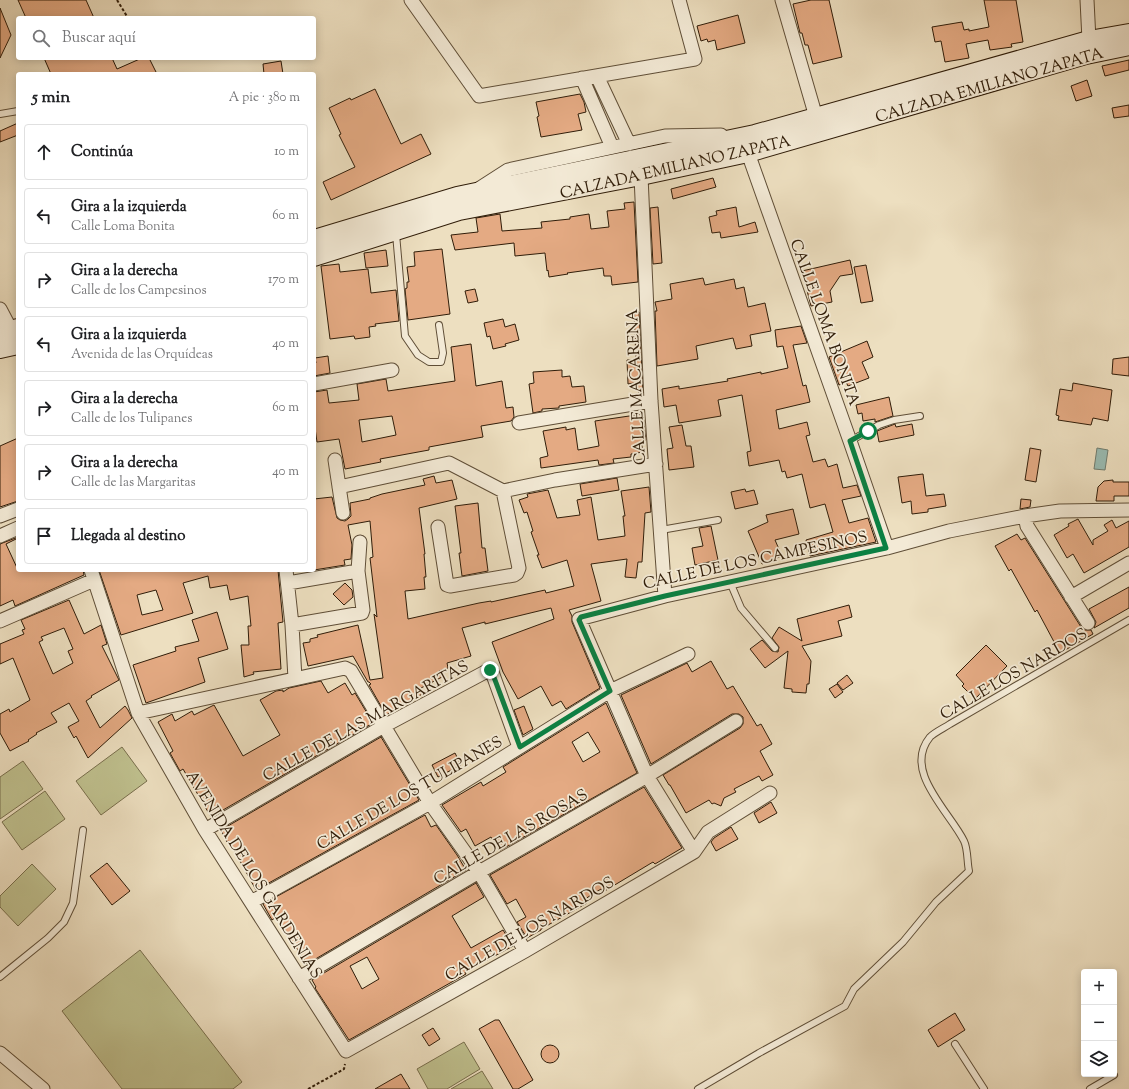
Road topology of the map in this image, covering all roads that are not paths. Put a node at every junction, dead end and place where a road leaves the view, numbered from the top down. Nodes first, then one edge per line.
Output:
1 (411, 0) edge
2 (679, 0) edge
3 (782, 0) edge
4 (1087, 0) edge
5 (1129, 33) edge
6 (1089, 40) junction
7 (1129, 46) edge
8 (597, 76) junction
9 (582, 78) junction
10 (16, 111) edge
11 (0, 114) edge
12 (816, 117) junction
13 (755, 134) junction
14 (629, 144) junction
15 (612, 147) junction
16 (748, 153) junction
17 (641, 176) junction
18 (474, 192) junction
19 (396, 230) junction
20 (316, 238) edge
21 (316, 256) edge
22 (0, 309) edge
23 (439, 325) dead end
24 (11, 341) edge
25 (392, 370) dead end
26 (316, 384) edge
27 (651, 401) junction
28 (920, 416) dead end
29 (519, 423) dead end
30 (850, 441) junction
31 (335, 460) dead end
32 (656, 464) junction
33 (339, 487) junction
34 (503, 491) junction
35 (16, 510) edge
36 (1129, 510) edge
37 (343, 513) dead end
38 (0, 516) edge
39 (1025, 516) junction
40 (718, 520) dead end
41 (438, 527) dead end
42 (16, 529) edge
43 (661, 530) junction
44 (0, 536) edge
45 (360, 542) dead end
46 (886, 548) junction
47 (1129, 563) edge
48 (358, 570) junction
49 (92, 575) edge
50 (287, 576) edge
51 (730, 582) junction
52 (665, 596) junction
53 (1071, 597) junction
54 (1129, 620) edge
55 (0, 621) edge
56 (1088, 623) dead end
57 (292, 625) junction
58 (775, 648) dead end
59 (688, 654) dead end
60 (295, 679) junction
61 (610, 691) junction
62 (138, 713) junction
63 (736, 721) dead end
64 (384, 726) junction
65 (520, 747) junction
66 (647, 776) junction
67 (770, 793) dead end
68 (430, 803) junction
69 (83, 830) dead end
70 (206, 830) junction
71 (694, 852) junction
72 (479, 872) junction
73 (251, 902) junction
74 (525, 951) junction
75 (0, 977) edge
76 (299, 978) junction
77 (955, 1044) dead end
78 (346, 1051) joint
79 (0, 1053) edge
80 (1111, 1077) edge
81 (43, 1089) edge
82 (698, 1089) edge
83 (984, 1089) edge
84 (1090, 1089) edge

1 - 9 street
2 - 8 street
3 - 12 street
4 - 6 street
5 - 6 main road, CALZADA EMILIANO ZAPATA
6 - 12 main road, CALZADA EMILIANO ZAPATA
7 - 16 main road, CALZADA EMILIANO ZAPATA
8 - 9 street
8 - 14 street
9 - 15 street
10 - 11 lane
12 - 13 main road, CALZADA EMILIANO ZAPATA
13 - 14 street
13 - 18 main road, CALZADA EMILIANO ZAPATA
14 - 15 street
15 - 18 street
16 - 17 main road, CALZADA EMILIANO ZAPATA
16 - 30 street, CALLE LOMA BONITA
17 - 19 main road, CALZADA EMILIANO ZAPATA
17 - 27 street, CALLE MACARENA
18 - 20 main road, CALZADA EMILIANO ZAPATA
19 - 21 main road, CALZADA EMILIANO ZAPATA
19 - 23 lane
22 - 24 street
25 - 26 street
27 - 29 street
27 - 32 street, CALLE MACARENA
28 - 30 lane
30 - 46 street, CALLE LOMA BONITA
31 - 33 street
32 - 34 street
32 - 43 street, CALLE MACARENA
33 - 34 street
33 - 37 street
34 - 41 street
35 - 38 street
36 - 39 street, CALLE DE LOS CAMPESINOS
39 - 46 street, CALLE DE LOS CAMPESINOS
39 - 53 street
40 - 43 lane
42 - 44 street
43 - 52 street, CALLE MACARENA
45 - 48 street
46 - 51 street, CALLE DE LOS CAMPESINOS
47 - 53 street
48 - 50 street
48 - 57 street
49 - 55 street
49 - 62 street, AVENIDA DE LOS GARDENIAS
50 - 57 street
51 - 52 street, CALLE DE LOS CAMPESINOS
51 - 58 lane
52 - 61 street, CALLE DE LOS CAMPESINOS
53 - 56 street
54 - 82 lane, CALLE LOS NARDOS
57 - 60 street
59 - 61 street, CALLE DE LOS TULIPANES
60 - 62 street
60 - 64 street
61 - 65 street, CALLE DE LOS TULIPANES
61 - 66 street
62 - 70 street, AVENIDA DE LOS GARDENIAS
63 - 66 street, CALLE DE LAS ROSAS
64 - 65 street, CALLE DE LAS MARGARITAS
64 - 68 street
64 - 70 street, CALLE DE LAS MARGARITAS
65 - 68 street, CALLE DE LOS TULIPANES
66 - 71 street
66 - 72 street, CALLE DE LAS ROSAS
67 - 71 street, CALLE DE LOS NARDOS
68 - 72 street
68 - 73 street, CALLE DE LOS TULIPANES
69 - 75 lane
70 - 73 street, AVENIDA DE LOS GARDENIAS
71 - 74 street, CALLE DE LOS NARDOS
72 - 74 street
72 - 76 street, CALLE DE LAS ROSAS
73 - 76 street, AVENIDA DE LOS GARDENIAS
74 - 78 street, CALLE DE LOS NARDOS
76 - 78 street, AVENIDA DE LOS GARDENIAS
77 - 83 lane
79 - 81 street
80 - 84 lane

